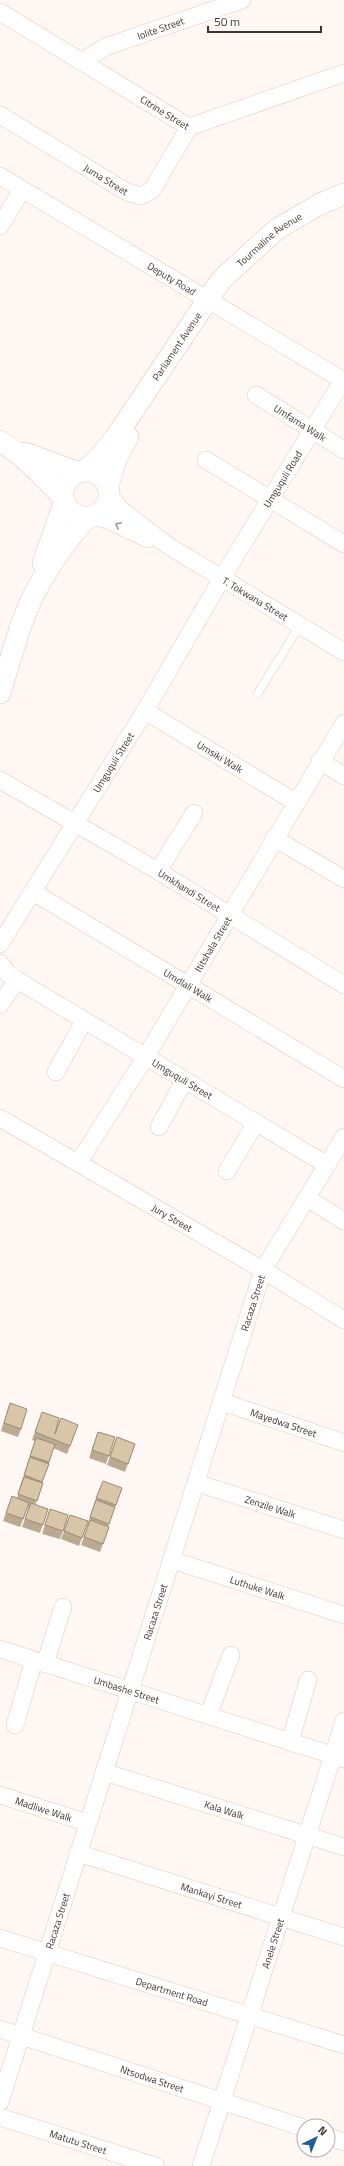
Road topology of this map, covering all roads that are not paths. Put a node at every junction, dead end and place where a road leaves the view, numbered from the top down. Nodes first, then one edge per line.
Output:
1 (242, 0) edge
2 (0, 12) edge
3 (81, 62) junction
4 (344, 73) edge
5 (0, 115) edge
6 (189, 128) junction
7 (0, 176) edge
8 (22, 190) junction
9 (344, 194) edge
10 (0, 226) edge
11 (206, 299) junction
12 (344, 380) edge
13 (147, 393) junction
14 (256, 395) dead end
15 (313, 431) junction
16 (6, 445) edge
17 (344, 450) edge
18 (206, 460) dead end
19 (81, 472) junction
20 (108, 490) junction
21 (63, 500) junction
22 (271, 500) junction
23 (91, 517) junction
24 (344, 544) edge
25 (167, 545) junction
26 (222, 578) junction
27 (38, 586) junction
28 (300, 625) junction
29 (344, 652) edge
30 (0, 693) edge
31 (258, 693) dead end
32 (145, 711) junction
33 (344, 723) edge
34 (320, 761) junction
35 (344, 776) edge
36 (0, 780) edge
37 (295, 802) junction
38 (194, 813) dead end
39 (74, 823) junction
40 (274, 838) junction
41 (158, 872) junction
42 (344, 879) edge
43 (33, 892) junction
44 (229, 915) junction
45 (0, 944) edge
46 (0, 963) edge
47 (17, 980) junction
48 (344, 985) edge
49 (188, 986) junction
50 (0, 1005) edge
51 (84, 1021) junction
52 (145, 1058) junction
53 (56, 1072) dead end
54 (344, 1078) edge
55 (184, 1081) junction
56 (0, 1118) edge
57 (255, 1124) junction
58 (159, 1127) dead end
59 (344, 1137) edge
60 (78, 1163) junction
61 (327, 1165) junction
62 (227, 1172) dead end
63 (307, 1198) junction
64 (344, 1221) edge
65 (263, 1270) junction
66 (344, 1320) edge
67 (223, 1402) junction
68 (344, 1443) edge
69 (197, 1483) junction
70 (344, 1530) edge
71 (172, 1560) junction
72 (63, 1607) dead end
73 (344, 1615) edge
74 (0, 1650) edge
75 (231, 1655) dead end
76 (39, 1662) junction
77 (308, 1680) dead end
78 (129, 1691) junction
79 (208, 1716) junction
80 (344, 1721) edge
81 (15, 1725) dead end
82 (290, 1742) junction
83 (338, 1757) edge
84 (104, 1772) junction
85 (0, 1795) edge
86 (88, 1823) junction
87 (306, 1836) junction
88 (344, 1847) edge
89 (78, 1853) junction
90 (281, 1916) junction
91 (344, 1937) edge
92 (0, 1938) edge
93 (47, 1953) junction
94 (249, 2016) junction
95 (0, 2029) edge
96 (21, 2035) junction
97 (344, 2045) edge
98 (222, 2100) junction
99 (0, 2102) edge
100 (0, 2117) edge
101 (296, 2125) edge
102 (156, 2166) edge
103 (201, 2166) edge

1 - 3 street, Iolite Street
2 - 3 street, Citrine Street
3 - 6 street, Citrine Street
4 - 6 street, Citrine Street
5 - 6 street, Juma Street
7 - 8 street, Deputy Road
8 - 10 street
8 - 11 street, Deputy Road
9 - 11 street, Tourmaline Avenue
11 - 12 street, Deputy Road
11 - 13 street, Parliament Avenue
12 - 15 street, Umguquli Road
13 - 19 street, Parliament Avenue
13 - 20 street, Parliament Avenue
14 - 15 street, Umfama Walk
15 - 17 street, Umfama Walk
15 - 22 street, Umguquli Road
16 - 19 street
16 - 21 street
18 - 22 street
19 - 20 street
19 - 21 street
20 - 23 street
20 - 25 street, T. Tokwana Street
21 - 23 street
21 - 27 street
22 - 24 street
22 - 26 street, Umguquli Road
25 -> 23 street, T. Tokwana Street
23 - 27 street
25 - 26 street, T. Tokwana Street
26 - 28 street, T. Tokwana Street
26 - 32 street, Umguquli Street
27 - 30 street
28 - 29 street, T. Tokwana Street
28 - 31 lane
32 - 37 street, Umsiki Walk
32 - 39 street, Umguquli Street
33 - 34 street, Ititshala Street
34 - 35 street
34 - 37 street, Ititshala Street
36 - 39 street, Umkhandi Street
37 - 40 street, Ititshala Street
38 - 41 street
39 - 41 street, Umkhandi Street
39 - 43 street, Umguquli Street
40 - 42 street
40 - 44 street, Ititshala Street
41 - 44 street, Umkhandi Street
43 - 45 street, Umguquli Street
43 - 49 street, Umdlali Walk
44 - 48 street, Umkhandi Street
44 - 49 street, Ititshala Street
46 - 47 street, Umguquli Street
47 - 50 street
47 - 51 street, Umguquli Street
49 - 52 street, Ititshala Street
49 - 54 street, Umdlali Walk
51 - 52 street, Umguquli Street
51 - 53 street
52 - 55 street, Umguquli Street
52 - 60 street, Ititshala Street
55 - 57 street, Umguquli Street
55 - 58 street
56 - 60 street, Jury Street
57 - 61 street, Umguquli Street
57 - 62 street
59 - 61 street, Racaza Street
60 - 65 street, Jury Street
61 - 63 street, Racaza Street
63 - 64 street
63 - 65 street, Racaza Street
65 - 66 street, Jury Street
65 - 67 street, Racaza Street
67 - 68 street, Mayedwa Street
67 - 69 street, Racaza Street
69 - 70 street, Zenzile Walk
69 - 71 street, Racaza Street
71 - 73 street, Luthuke Walk
71 - 78 street, Racaza Street
72 - 76 street
74 - 76 street, Umbashe Street
75 - 79 street
76 - 78 street, Umbashe Street
76 - 81 street
77 - 82 street
78 - 79 street, Umbashe Street
78 - 84 street, Racaza Street
79 - 82 street, Umbashe Street
80 - 83 street, Anele Street
82 - 83 street, Umbashe Street
83 - 87 street, Anele Street
84 - 86 street, Racaza Street
84 - 87 street, Kala Walk
85 - 86 street, Madliwe Walk
86 - 89 street, Racaza Street
87 - 88 street, Kala Walk
87 - 90 street, Anele Street
89 - 90 street, Mankayi Street
89 - 93 street, Racaza Street
90 - 91 street, Mankayi Street
90 - 94 street, Anele Street
92 - 93 street, Department Road
93 - 94 street, Department Road
93 - 96 street, Racaza Street
94 - 97 street, Department Road
94 - 98 street, Anele Street
95 - 96 street, Ntsodwa Street
96 - 98 street, Ntsodwa Street
96 - 99 street, Racaza Street
98 - 101 street, Ntsodwa Street
98 - 103 street, Anele Street
100 - 102 street, Matutu Street

